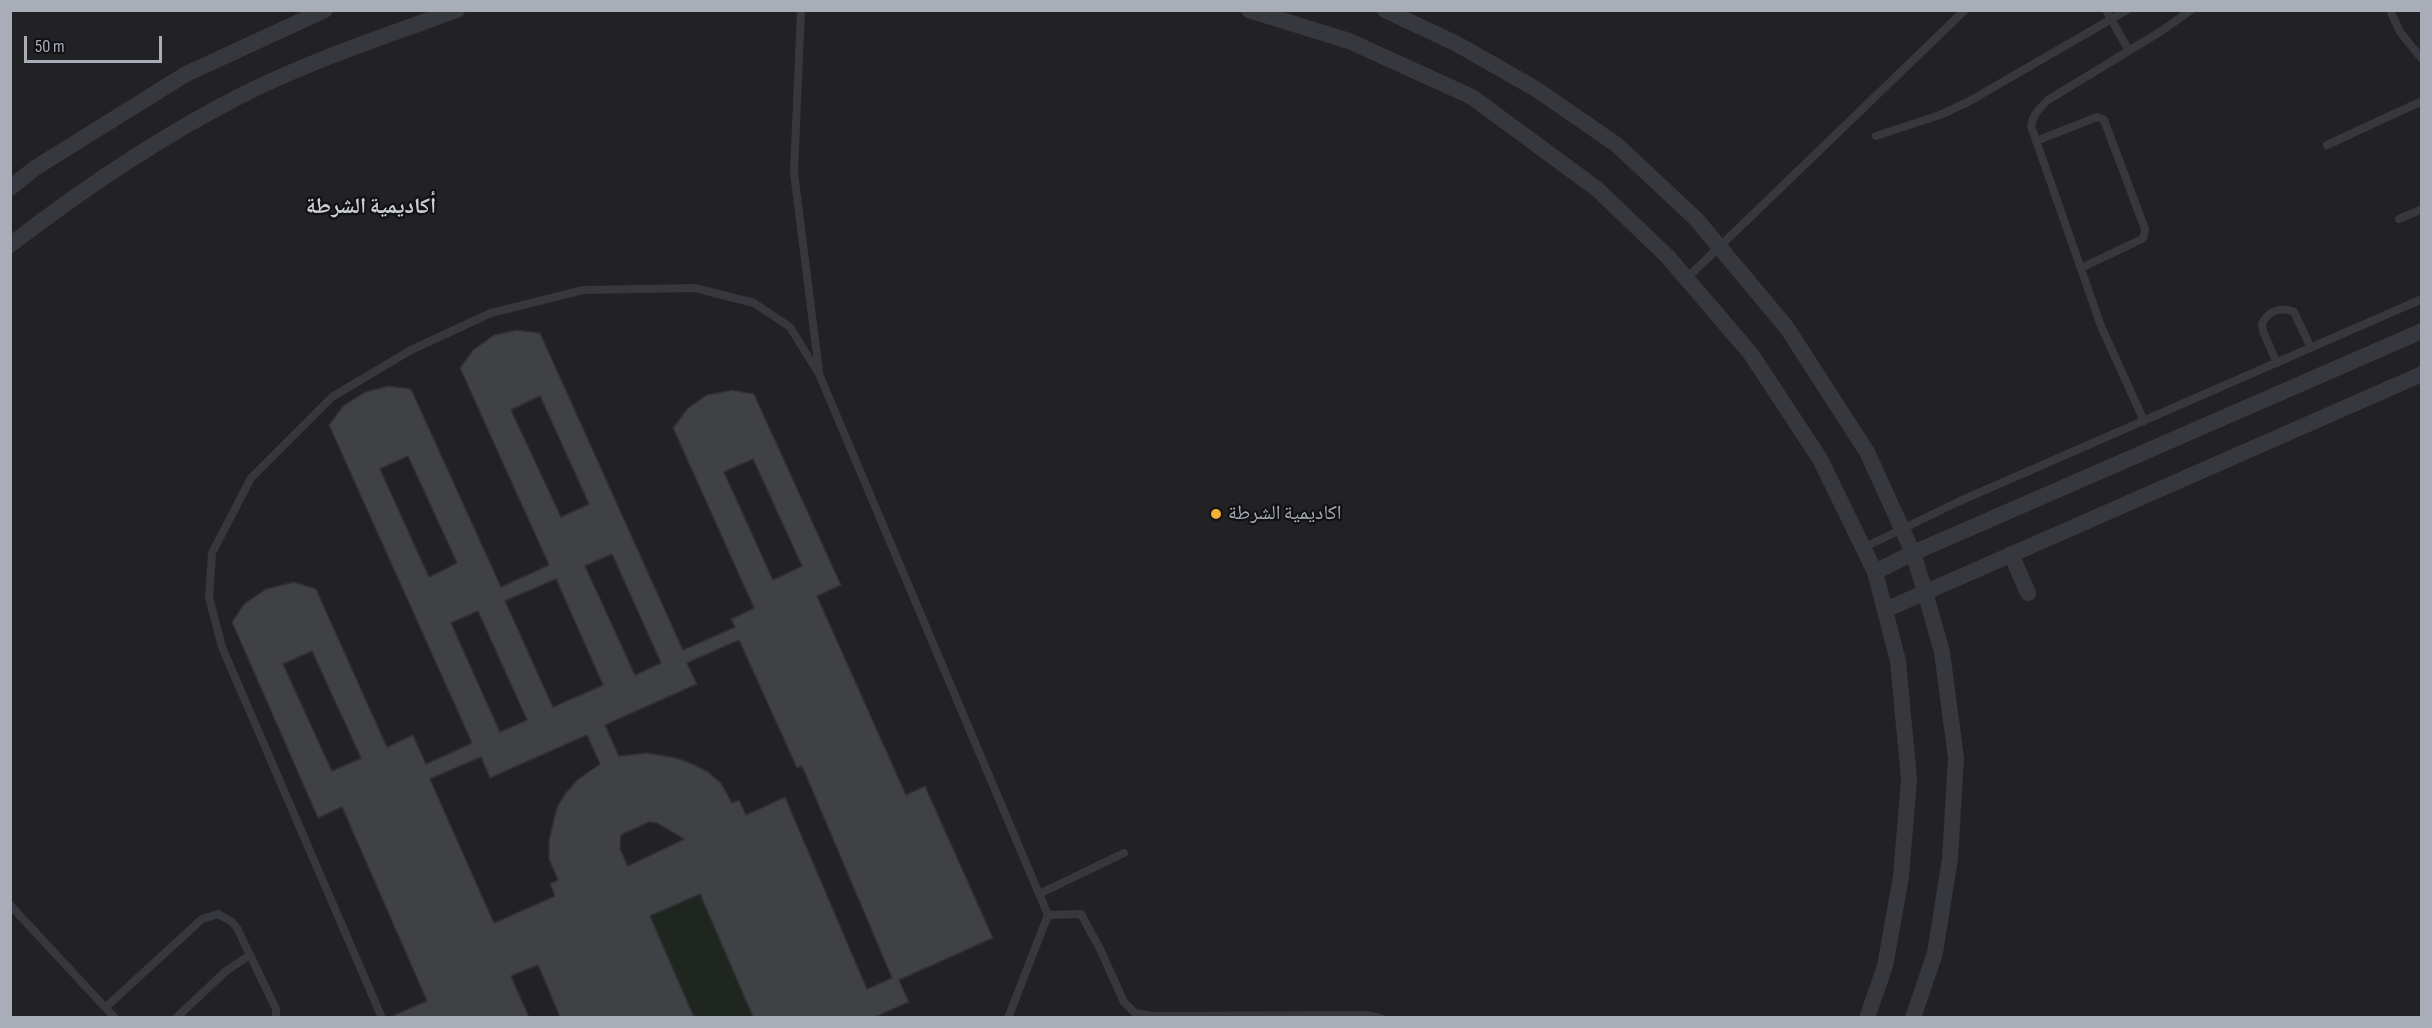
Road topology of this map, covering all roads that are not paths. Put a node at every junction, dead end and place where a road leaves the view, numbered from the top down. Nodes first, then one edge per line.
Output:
1 (325, 10) edge
2 (457, 10) edge
3 (801, 10) edge
4 (1249, 10) edge
5 (1385, 10) edge
6 (1965, 10) edge
7 (2106, 10) edge
8 (2127, 10) edge
9 (2191, 10) edge
10 (2390, 10) edge
11 (2111, 20) junction
12 (2129, 51) junction
13 (2421, 59) edge
14 (2421, 101) edge
15 (1876, 136) dead end
16 (2036, 141) junction
17 (2327, 145) dead end
18 (10, 188) edge
19 (2421, 209) edge
20 (2399, 219) dead end
21 (10, 245) edge
22 (1720, 247) junction
23 (2081, 268) junction
24 (1686, 278) junction
25 (2421, 299) edge
26 (2421, 331) edge
27 (2311, 348) junction
28 (2277, 363) junction
29 (819, 374) junction
30 (2421, 374) edge
31 (2144, 421) junction
32 (1903, 530) junction
33 (1864, 547) junction
34 (1913, 553) junction
35 (2011, 554) junction
36 (1875, 572) junction
37 (1925, 592) junction
38 (2028, 593) dead end
39 (1885, 610) junction
40 (1124, 853) dead end
41 (1039, 894) junction
42 (10, 905) edge
43 (1048, 915) junction
44 (250, 955) junction
45 (106, 1007) junction
46 (1135, 1015) edge
47 (115, 1017) edge
48 (176, 1017) edge
49 (276, 1017) edge
50 (382, 1017) edge
51 (1008, 1017) edge
52 (1380, 1017) edge
53 (1868, 1017) edge
54 (1913, 1017) edge

1 - 18 street
2 - 21 street
3 - 29 lane
4 - 24 street
5 - 22 street
6 - 22 lane
7 - 11 lane
8 - 11 lane
9 - 12 lane
10 - 13 lane
11 - 12 lane
11 - 15 lane
12 - 16 lane
14 - 17 lane
16 - 23 lane
16 - 23 lane
19 - 20 lane
22 - 24 lane
22 - 32 street
23 - 31 lane
24 - 33 street
25 - 27 lane
26 - 34 street
27 - 28 lane
27 - 28 lane
28 - 31 lane
29 - 41 lane
29 - 50 lane
30 - 35 street
31 - 32 lane
32 - 33 lane
32 - 34 street
33 - 36 street
34 - 36 street
34 - 37 street
35 - 37 street
35 - 38 street
36 - 39 street
37 - 39 street
37 - 54 street
39 - 53 street
40 - 41 lane
41 - 43 lane
42 - 45 lane
43 - 46 lane
43 - 51 lane
44 - 45 lane
44 - 48 lane
44 - 49 lane
45 - 47 lane
46 - 52 lane

